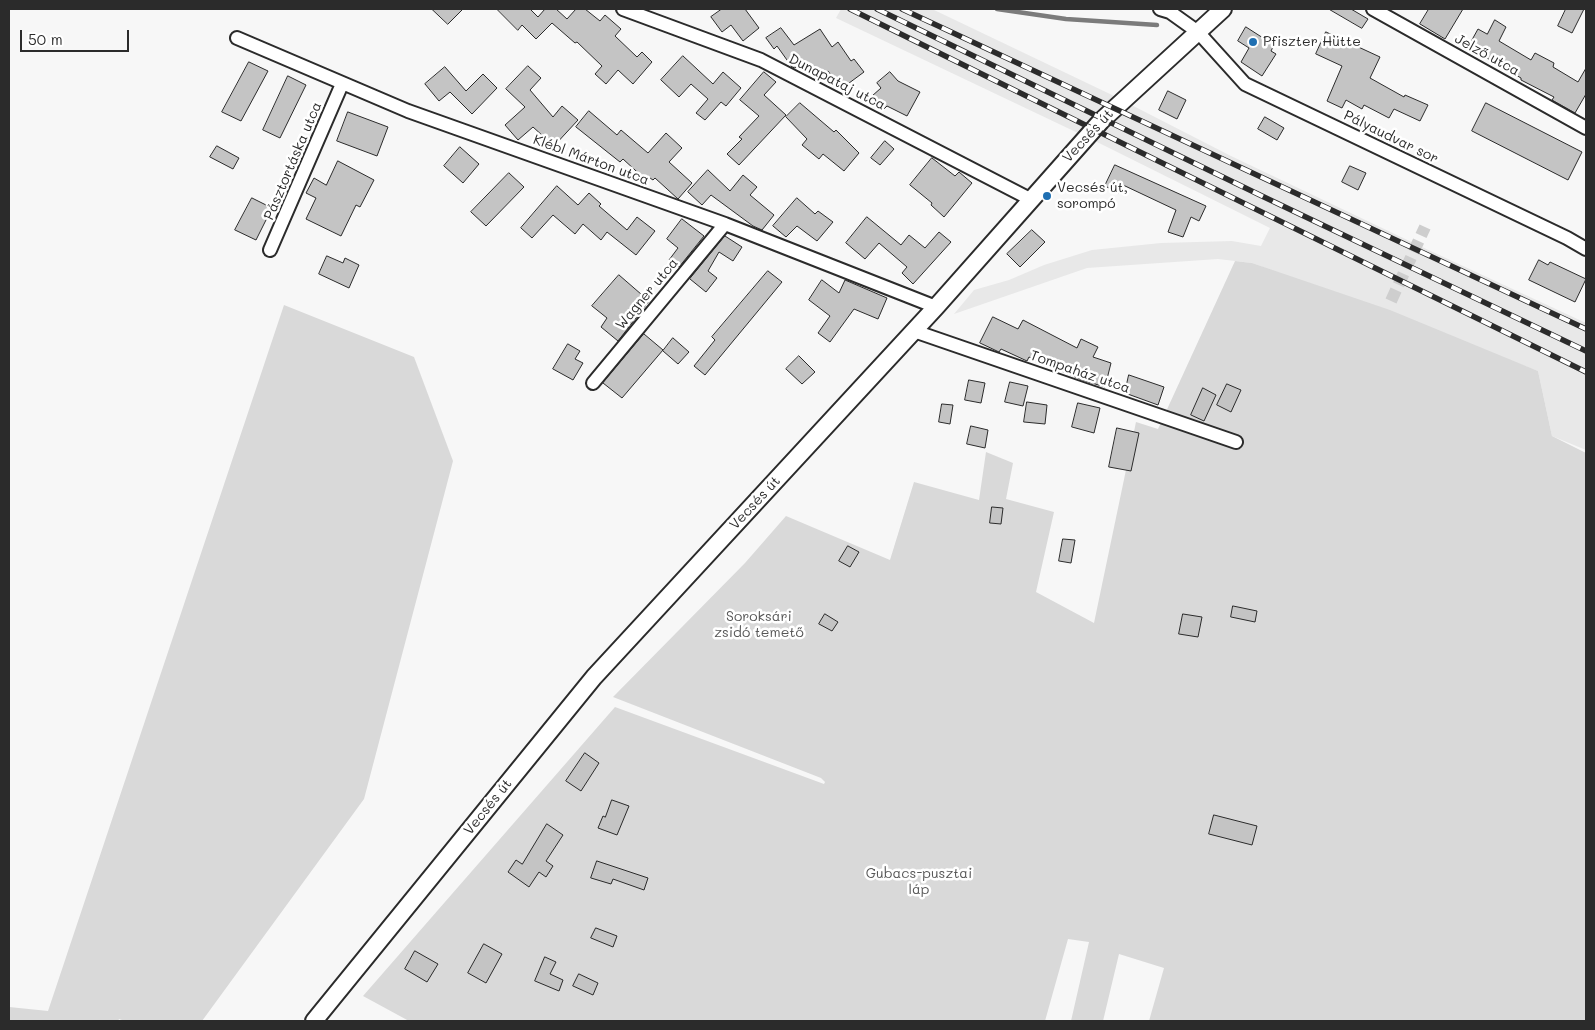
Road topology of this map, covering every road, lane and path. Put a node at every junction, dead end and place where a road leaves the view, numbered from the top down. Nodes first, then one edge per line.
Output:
1 (623, 9) edge
2 (1160, 9) edge
3 (1223, 9) edge
4 (1373, 9) edge
5 (1198, 32) junction
6 (237, 38) dead end
7 (342, 84) junction
8 (1586, 128) edge
9 (1030, 199) junction
10 (725, 224) junction
11 (1586, 249) edge
12 (270, 250) dead end
13 (936, 307) junction
14 (914, 331) junction
15 (593, 383) dead end
16 (1236, 442) dead end
17 (314, 1021) edge

1 - 9 street, Dunapataj utca
2 - 5 street, Pályaudvar sor
3 - 5 street, Vecsés út
4 - 8 street, Jelző utca
5 - 9 street, Vecsés út
5 - 11 street, Pályaudvar sor
6 - 7 street, Klébl Márton utca
7 - 10 street, Klébl Márton utca
7 - 12 street, Pásztortáska utca
9 - 13 street, Vecsés út
10 - 13 street, Klébl Márton utca
10 - 15 street, Wagner utca
13 - 14 street, Vecsés út
14 - 16 street, Tompaház utca
14 - 17 street, Vecsés út

